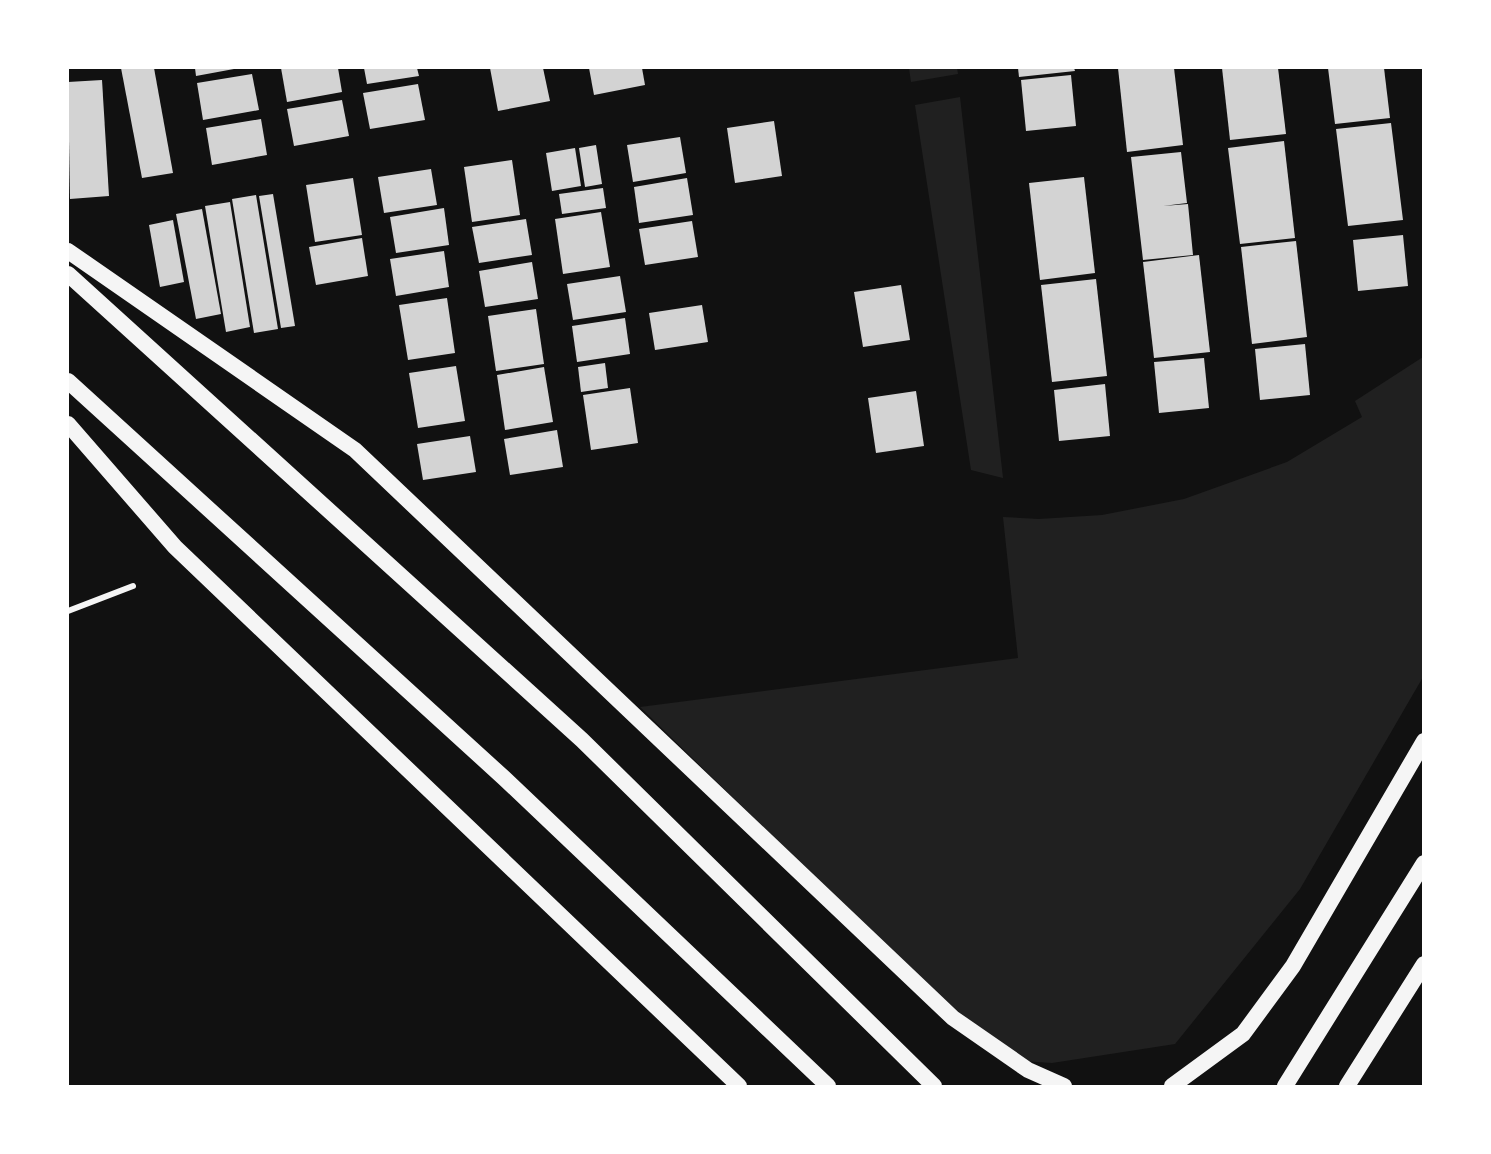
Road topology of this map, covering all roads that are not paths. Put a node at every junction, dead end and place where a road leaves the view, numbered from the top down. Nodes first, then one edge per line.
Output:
1 (68, 251) edge
2 (68, 274) edge
3 (68, 381) edge
4 (68, 424) edge
5 (133, 586) dead end
6 (68, 611) edge
7 (1424, 741) edge
8 (1424, 863) edge
9 (1424, 964) edge
10 (739, 1086) edge
11 (828, 1086) edge
12 (934, 1086) edge
13 (1064, 1086) edge
14 (1172, 1086) edge
15 (1285, 1086) edge
16 (1347, 1086) edge

1 - 13 highway
2 - 12 highway
3 - 11 highway
4 - 10 highway
5 - 6 street
7 - 14 highway
8 - 15 highway
9 - 16 highway

